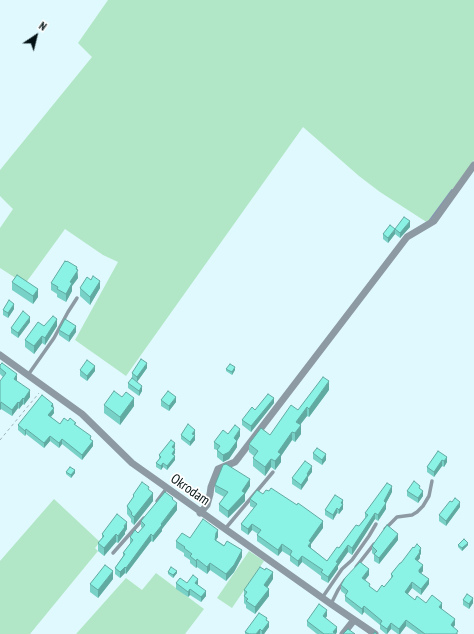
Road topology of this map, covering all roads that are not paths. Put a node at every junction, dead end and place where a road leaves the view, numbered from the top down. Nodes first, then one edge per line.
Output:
1 (474, 165) edge
2 (77, 298) dead end
3 (0, 355) edge
4 (28, 375) junction
5 (273, 472) dead end
6 (432, 482) dead end
7 (166, 489) junction
8 (152, 507) edge
9 (148, 512) edge
10 (200, 513) junction
11 (376, 524) dead end
12 (224, 530) junction
13 (381, 535) edge
14 (376, 541) edge
15 (113, 553) dead end
16 (352, 572) edge
17 (347, 578) edge
18 (322, 598) junction
19 (331, 604) junction
20 (354, 620) junction
21 (343, 634) edge
22 (375, 634) edge

1 - 10 street
2 - 4 lane
3 - 4 street, Okrodam
4 - 7 street, Okrodam
5 - 12 lane
6 - 13 lane
7 - 8 lane
7 - 10 street, Okrodam
9 - 15 lane
10 - 12 street, Okrodam
11 - 18 lane
12 - 18 street, Okrodam
14 - 16 lane
17 - 19 lane
18 - 19 street, Okrodam
19 - 20 street, Okrodam
20 - 21 street
20 - 22 street, Okrodam

